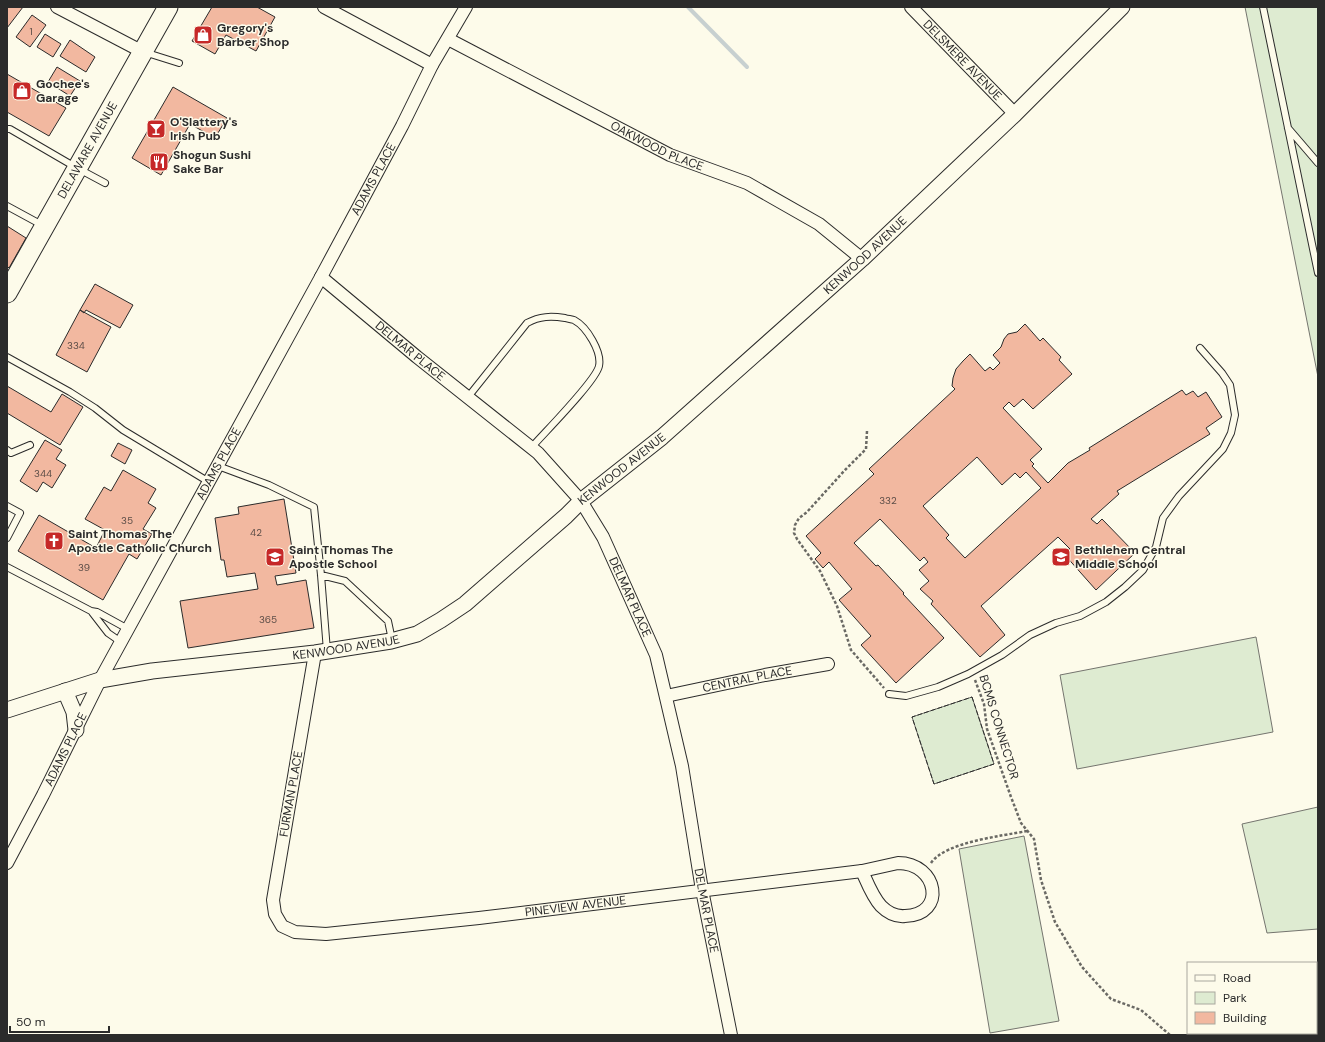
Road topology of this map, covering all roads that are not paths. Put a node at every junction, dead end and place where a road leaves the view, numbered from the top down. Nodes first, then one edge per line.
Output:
1 (57, 7) edge
2 (168, 7) edge
3 (324, 7) edge
4 (466, 7) edge
5 (911, 7) edge
6 (1122, 7) edge
7 (1263, 7) edge
8 (448, 39) junction
9 (143, 52) junction
10 (179, 64) dead end
11 (432, 65) junction
12 (1015, 114) junction
13 (1287, 127) junction
14 (7, 129) edge
15 (1318, 163) edge
16 (77, 168) junction
17 (105, 183) dead end
18 (7, 206) edge
19 (44, 226) junction
20 (862, 259) junction
21 (1318, 273) edge
22 (321, 277) junction
23 (7, 293) edge
24 (1200, 348) dead end
25 (7, 357) edge
26 (468, 398) junction
27 (30, 445) dead end
28 (531, 448) junction
29 (7, 450) edge
30 (218, 466) junction
31 (209, 482) junction
32 (581, 501) junction
33 (7, 506) edge
34 (7, 538) edge
35 (7, 567) edge
36 (321, 575) junction
37 (91, 611) junction
38 (128, 629) junction
39 (393, 641) junction
40 (121, 642) junction
41 (321, 652) junction
42 (828, 664) dead end
43 (100, 680) junction
44 (65, 691) junction
45 (890, 694) road end
46 (666, 696) junction
47 (7, 710) edge
48 (76, 730) junction
49 (7, 863) edge
50 (862, 871) junction
51 (702, 890) junction
52 (288, 929) joint
53 (731, 1035) edge

1 - 9 street
2 - 9 main road, DELAWARE AVENUE
3 - 11 street
4 - 8 street, ADAMS PLACE
5 - 12 street, DELSMERE AVENUE
6 - 12 street, KENWOOD AVENUE
7 - 13 lane
8 - 11 street, ADAMS PLACE
8 - 20 street, OAKWOOD PLACE
9 - 10 lane
9 - 16 main road, DELAWARE AVENUE
11 - 22 street, ADAMS PLACE
12 - 20 street, KENWOOD AVENUE
13 - 15 lane
13 - 21 lane
14 - 16 lane
16 - 17 lane
16 - 19 main road, DELAWARE AVENUE
18 - 19 lane
19 - 23 main road, DELAWARE AVENUE
20 - 32 street, KENWOOD AVENUE
22 - 26 street, DELMAR PLACE
22 - 30 street, ADAMS PLACE
24 - 45 lane
25 - 31 lane
26 - 28 street, DELMAR PLACE
26 - 28 lane
27 - 29 lane
28 - 32 street, DELMAR PLACE
30 - 31 street, ADAMS PLACE
30 - 36 lane
31 - 38 street, ADAMS PLACE
32 - 39 street, KENWOOD AVENUE
32 - 46 street, DELMAR PLACE
33 - 34 lane
35 - 37 lane
36 - 39 lane
36 - 41 lane
37 - 38 lane
37 - 40 lane
38 - 40 street, ADAMS PLACE
39 - 41 street, KENWOOD AVENUE
40 - 43 street, ADAMS PLACE
41 - 43 street, KENWOOD AVENUE
41 - 52 street, FURMAN PLACE
42 - 46 street, CENTRAL PLACE
43 - 44 street, KENWOOD AVENUE
43 - 48 street, ADAMS PLACE
44 - 47 street, KENWOOD AVENUE
44 - 48 street
46 - 51 street, DELMAR PLACE
48 - 49 street, ADAMS PLACE
50 - 50 street, PINEVIEW AVENUE
50 - 51 street, PINEVIEW AVENUE
51 - 52 street, PINEVIEW AVENUE
51 - 53 street, DELMAR PLACE

